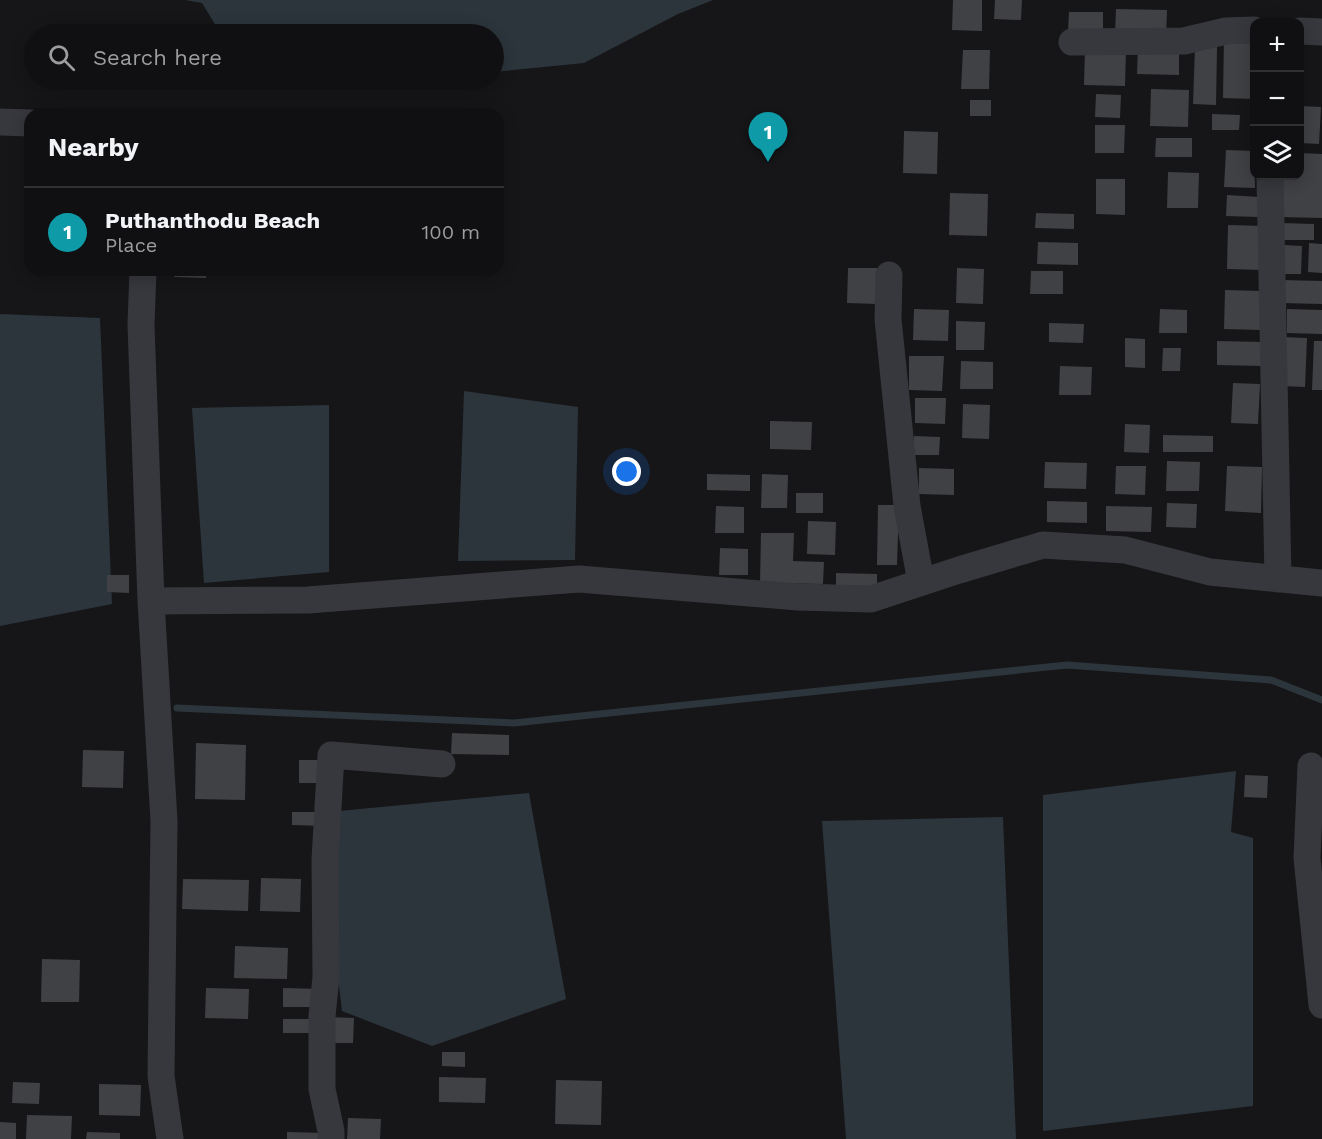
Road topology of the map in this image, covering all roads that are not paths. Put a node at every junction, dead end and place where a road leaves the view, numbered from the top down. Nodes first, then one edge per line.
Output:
1 (1250, 30) edge
2 (1304, 31) edge
3 (1322, 32) edge
4 (1072, 42) dead end
5 (0, 122) edge
6 (24, 123) edge
7 (1270, 180) edge
8 (889, 275) dead end
9 (143, 276) edge
10 (1278, 579) junction
11 (921, 582) junction
12 (1322, 584) edge
13 (151, 601) junction
14 (442, 764) dead end
15 (1311, 766) dead end
16 (1322, 1005) edge
17 (170, 1139) edge
18 (331, 1139) edge

1 - 4 street
2 - 3 street
5 - 6 street
7 - 10 street
8 - 11 street
9 - 13 street
10 - 11 street
10 - 12 street
11 - 13 street
13 - 17 street
14 - 18 street
15 - 16 street

